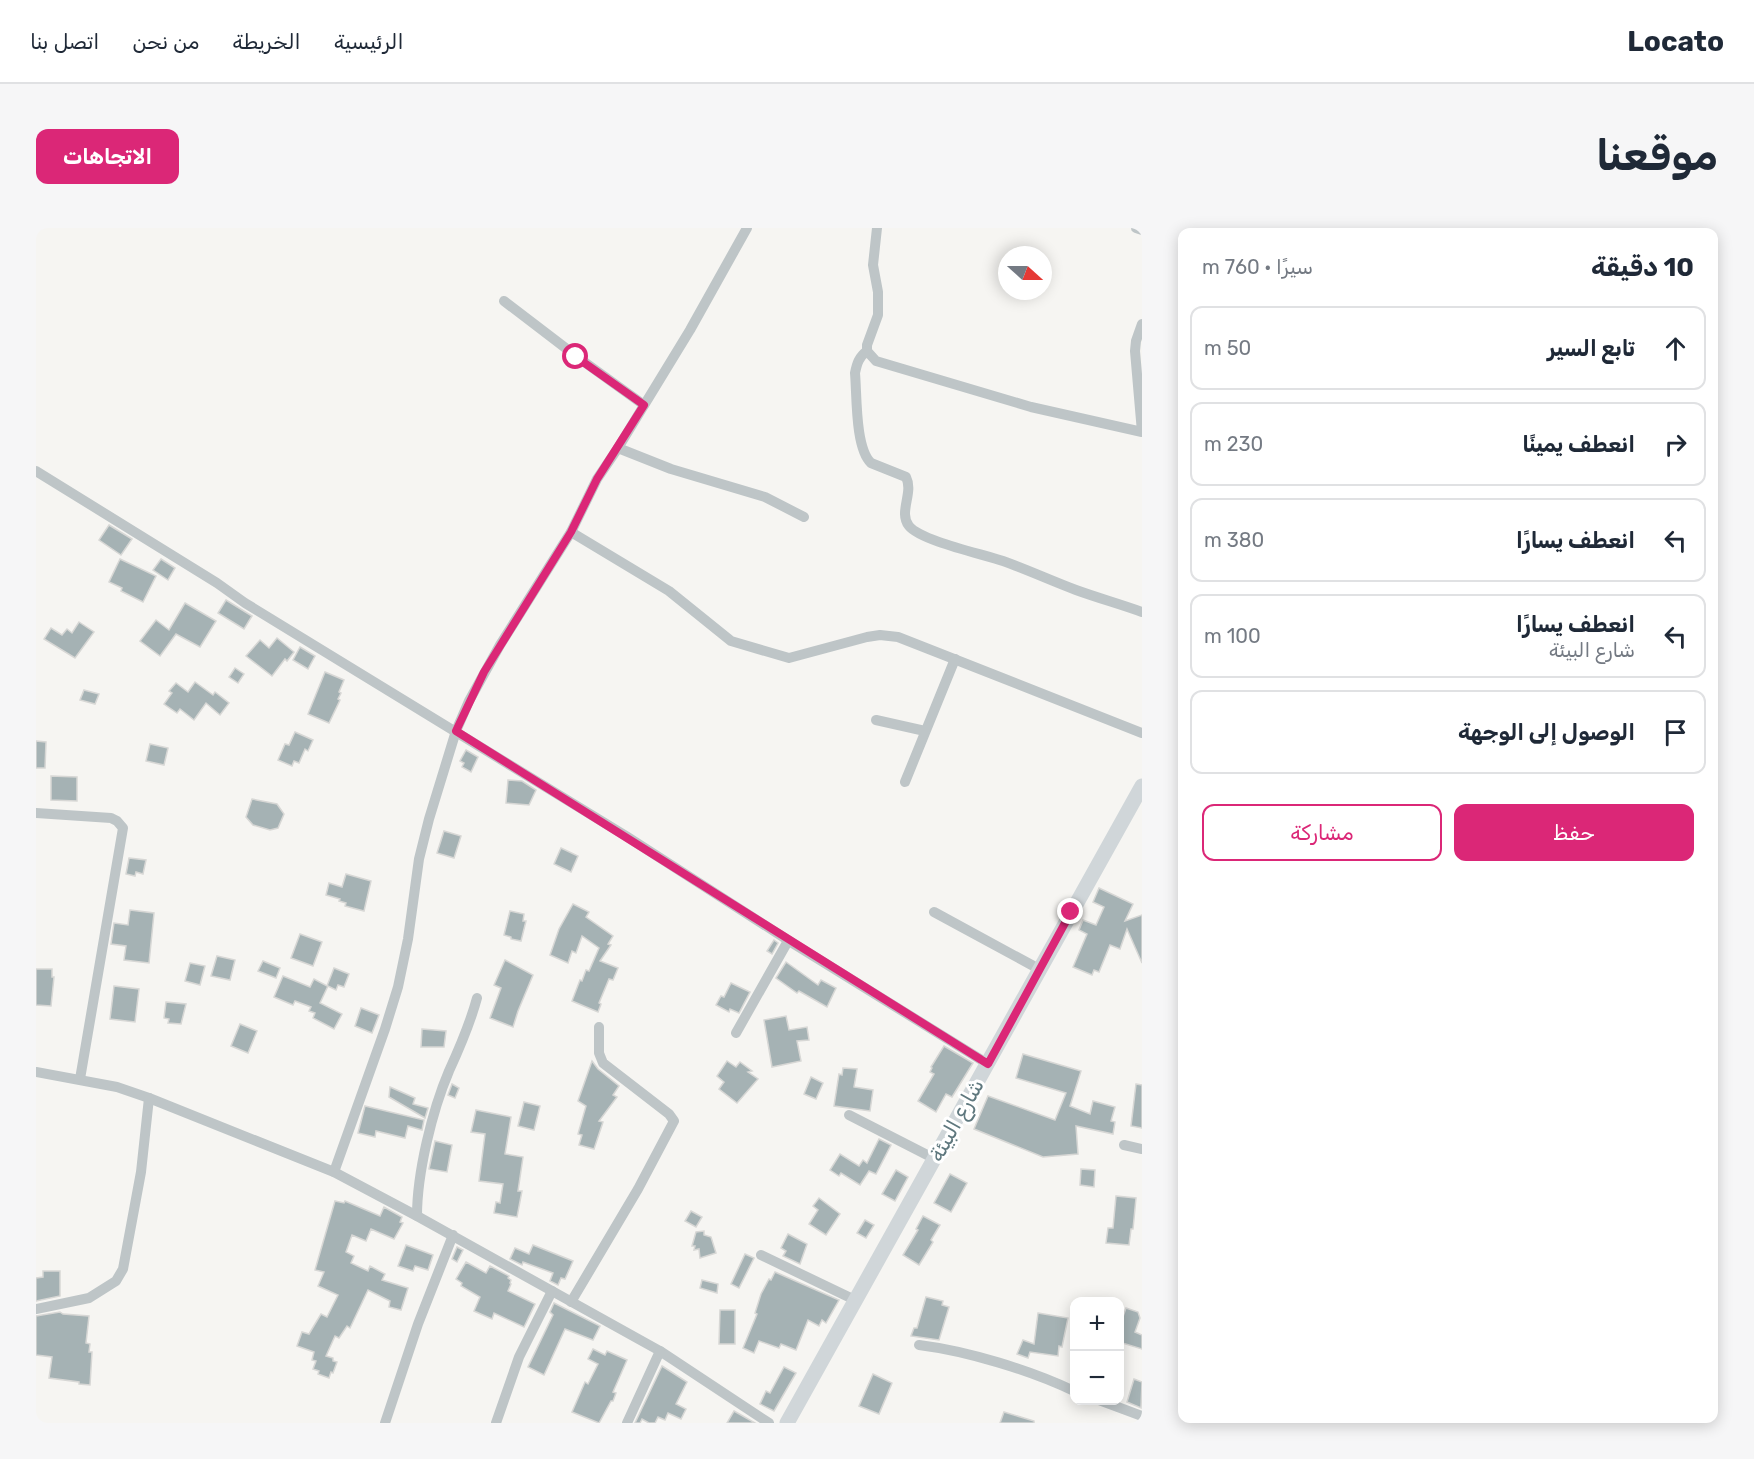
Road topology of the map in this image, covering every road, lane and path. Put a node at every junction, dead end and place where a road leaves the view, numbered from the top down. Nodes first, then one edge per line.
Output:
1 (747, 228) edge
2 (877, 228) edge
3 (1136, 228) edge
4 (1142, 230) edge
5 (504, 301) dead end
6 (1142, 324) edge
7 (867, 351) junction
8 (644, 405) junction
9 (618, 448) junction
10 (36, 471) edge
11 (804, 517) dead end
12 (571, 532) junction
13 (1142, 612) edge
14 (955, 659) junction
15 (876, 720) dead end
16 (456, 731) junction
17 (925, 731) junction
18 (1142, 733) edge
19 (905, 782) dead end
20 (1141, 790) edge
21 (36, 813) edge
22 (934, 912) dead end
23 (788, 941) junction
24 (1040, 969) junction
25 (477, 998) dead end
26 (599, 1027) dead end
27 (736, 1033) dead end
28 (988, 1064) junction
29 (36, 1072) edge
30 (80, 1079) junction
31 (149, 1098) junction
32 (849, 1115) dead end
33 (1124, 1145) dead end
34 (1142, 1149) edge
35 (934, 1158) junction
36 (334, 1172) junction
37 (417, 1216) junction
38 (453, 1236) junction
39 (761, 1255) dead end
40 (552, 1291) junction
41 (855, 1300) junction
42 (572, 1302) junction
43 (36, 1309) edge
44 (919, 1345) dead end
45 (660, 1351) junction
46 (1070, 1389) edge
47 (1110, 1405) edge
48 (1142, 1416) edge
49 (386, 1423) edge
50 (496, 1423) edge
51 (627, 1423) edge
52 (769, 1423) edge
53 (787, 1423) edge

1 - 8 street
2 - 7 street
3 - 4 street
5 - 8 street
6 - 7 street
7 - 13 street
8 - 9 street
9 - 11 street
9 - 12 street
10 - 16 street
12 - 14 street
12 - 16 street
14 - 17 street
14 - 18 street
15 - 17 street
16 - 23 street
16 - 36 street
17 - 19 street
20 - 24 street, شارع البيئة
21 - 30 street
22 - 24 street
23 - 27 street
23 - 28 street
24 - 28 street, شارع البيئة
25 - 37 street
26 - 42 street
28 - 35 street, شارع البيئة
29 - 30 street
30 - 31 street
31 - 36 street
31 - 43 street
32 - 35 street
33 - 34 street
35 - 41 street, شارع البيئة
36 - 37 street
37 - 38 street
38 - 40 street
38 - 49 street
39 - 41 street
40 - 42 street
40 - 50 street
41 - 53 street, شارع البيئة
42 - 45 street
44 - 46 street
45 - 51 street
45 - 52 street
47 - 48 street

